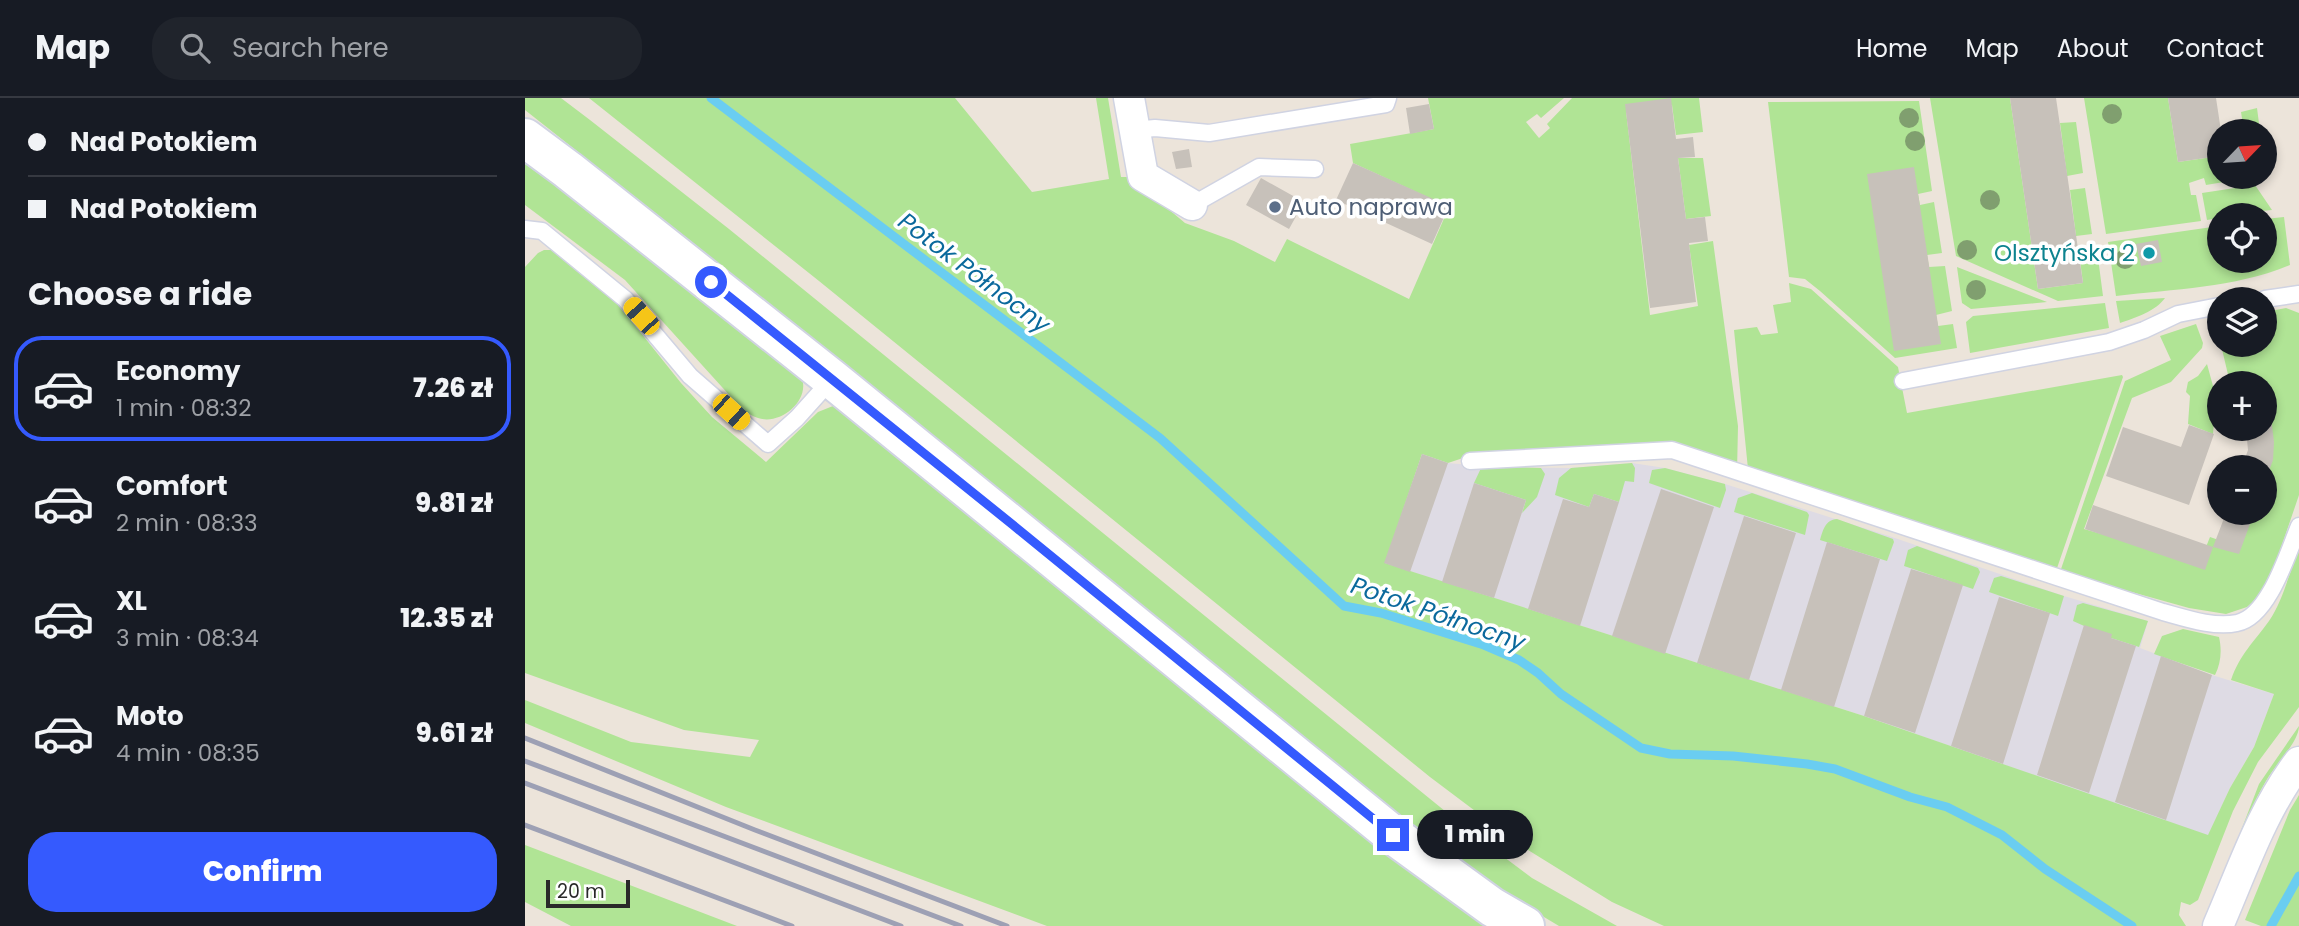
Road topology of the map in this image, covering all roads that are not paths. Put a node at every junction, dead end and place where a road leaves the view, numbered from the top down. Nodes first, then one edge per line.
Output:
1 (1129, 98) edge
2 (1388, 98) edge
3 (1329, 106) edge
4 (1135, 130) junction
5 (525, 138) edge
6 (1315, 169) dead end
7 (1192, 205) joint
8 (525, 229) edge
9 (2299, 294) edge
10 (2277, 297) edge
11 (2207, 308) edge
12 (832, 379) junction
13 (1903, 381) dead end
14 (1470, 461) dead end
15 (2299, 526) edge
16 (2299, 762) edge
17 (1525, 926) edge
18 (2218, 926) edge

1 - 4 street
2 - 3 lane
3 - 4 lane
4 - 7 street
5 - 12 main road
6 - 7 lane
8 - 12 lane
9 - 10 lane
11 - 13 lane
12 - 17 main road
14 - 15 lane
16 - 18 street

